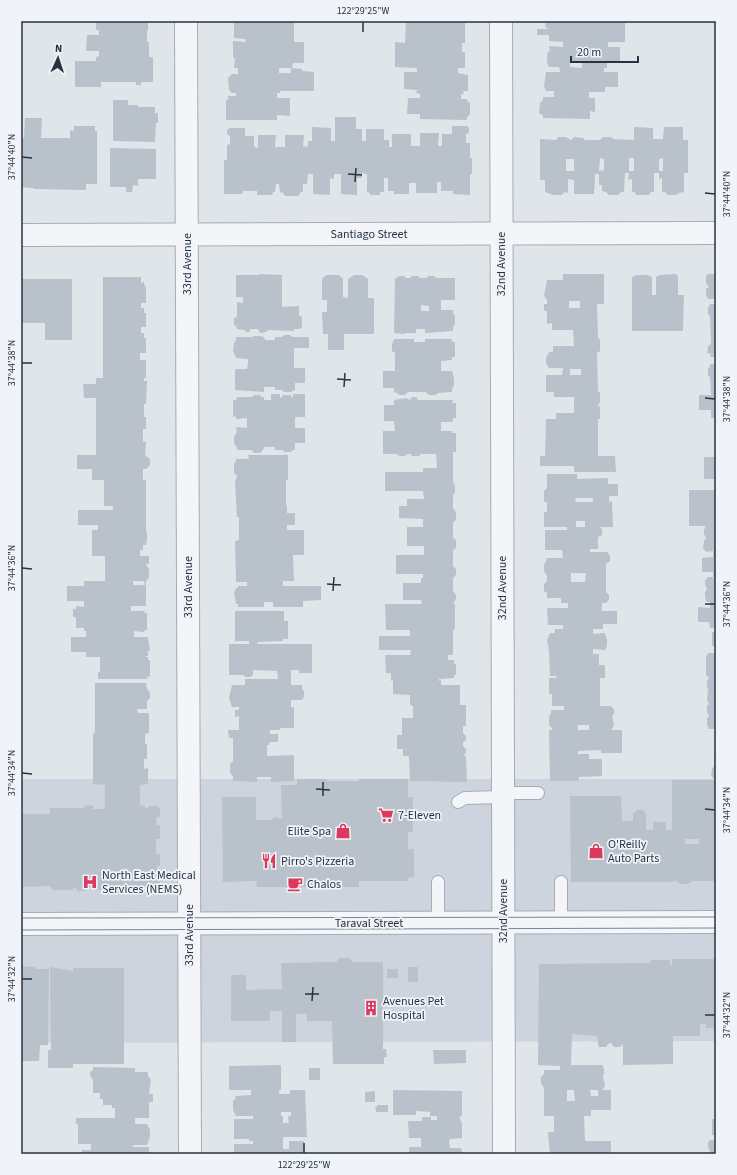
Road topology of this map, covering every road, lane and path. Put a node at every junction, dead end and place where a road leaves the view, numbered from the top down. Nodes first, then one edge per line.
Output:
1 (186, 21) edge
2 (501, 21) edge
3 (716, 233) edge
4 (501, 234) junction
5 (21, 235) edge
6 (187, 235) junction
7 (538, 793) dead end
8 (502, 795) junction
9 (458, 802) dead end
10 (438, 882) dead end
11 (561, 882) dead end
12 (716, 922) edge
13 (438, 923) junction
14 (503, 923) junction
15 (561, 923) junction
16 (21, 924) edge
17 (189, 924) junction
18 (190, 1154) edge
19 (504, 1154) edge

1 - 6 street, 33rd Avenue
2 - 4 street, 32nd Avenue
3 - 4 street, Santiago Street
4 - 6 street, Santiago Street
4 - 8 street, 32nd Avenue
5 - 6 street, Santiago Street
6 - 17 street, 33rd Avenue
7 - 8 lane
8 - 9 lane
8 - 14 street, 32nd Avenue
10 - 13 lane
11 - 15 lane
12 - 15 street, Taraval Street
13 - 14 street, Taraval Street
13 - 17 street, Taraval Street
14 - 15 street, Taraval Street
14 - 19 street, 32nd Avenue
16 - 17 street, Taraval Street
17 - 18 street, 33rd Avenue

